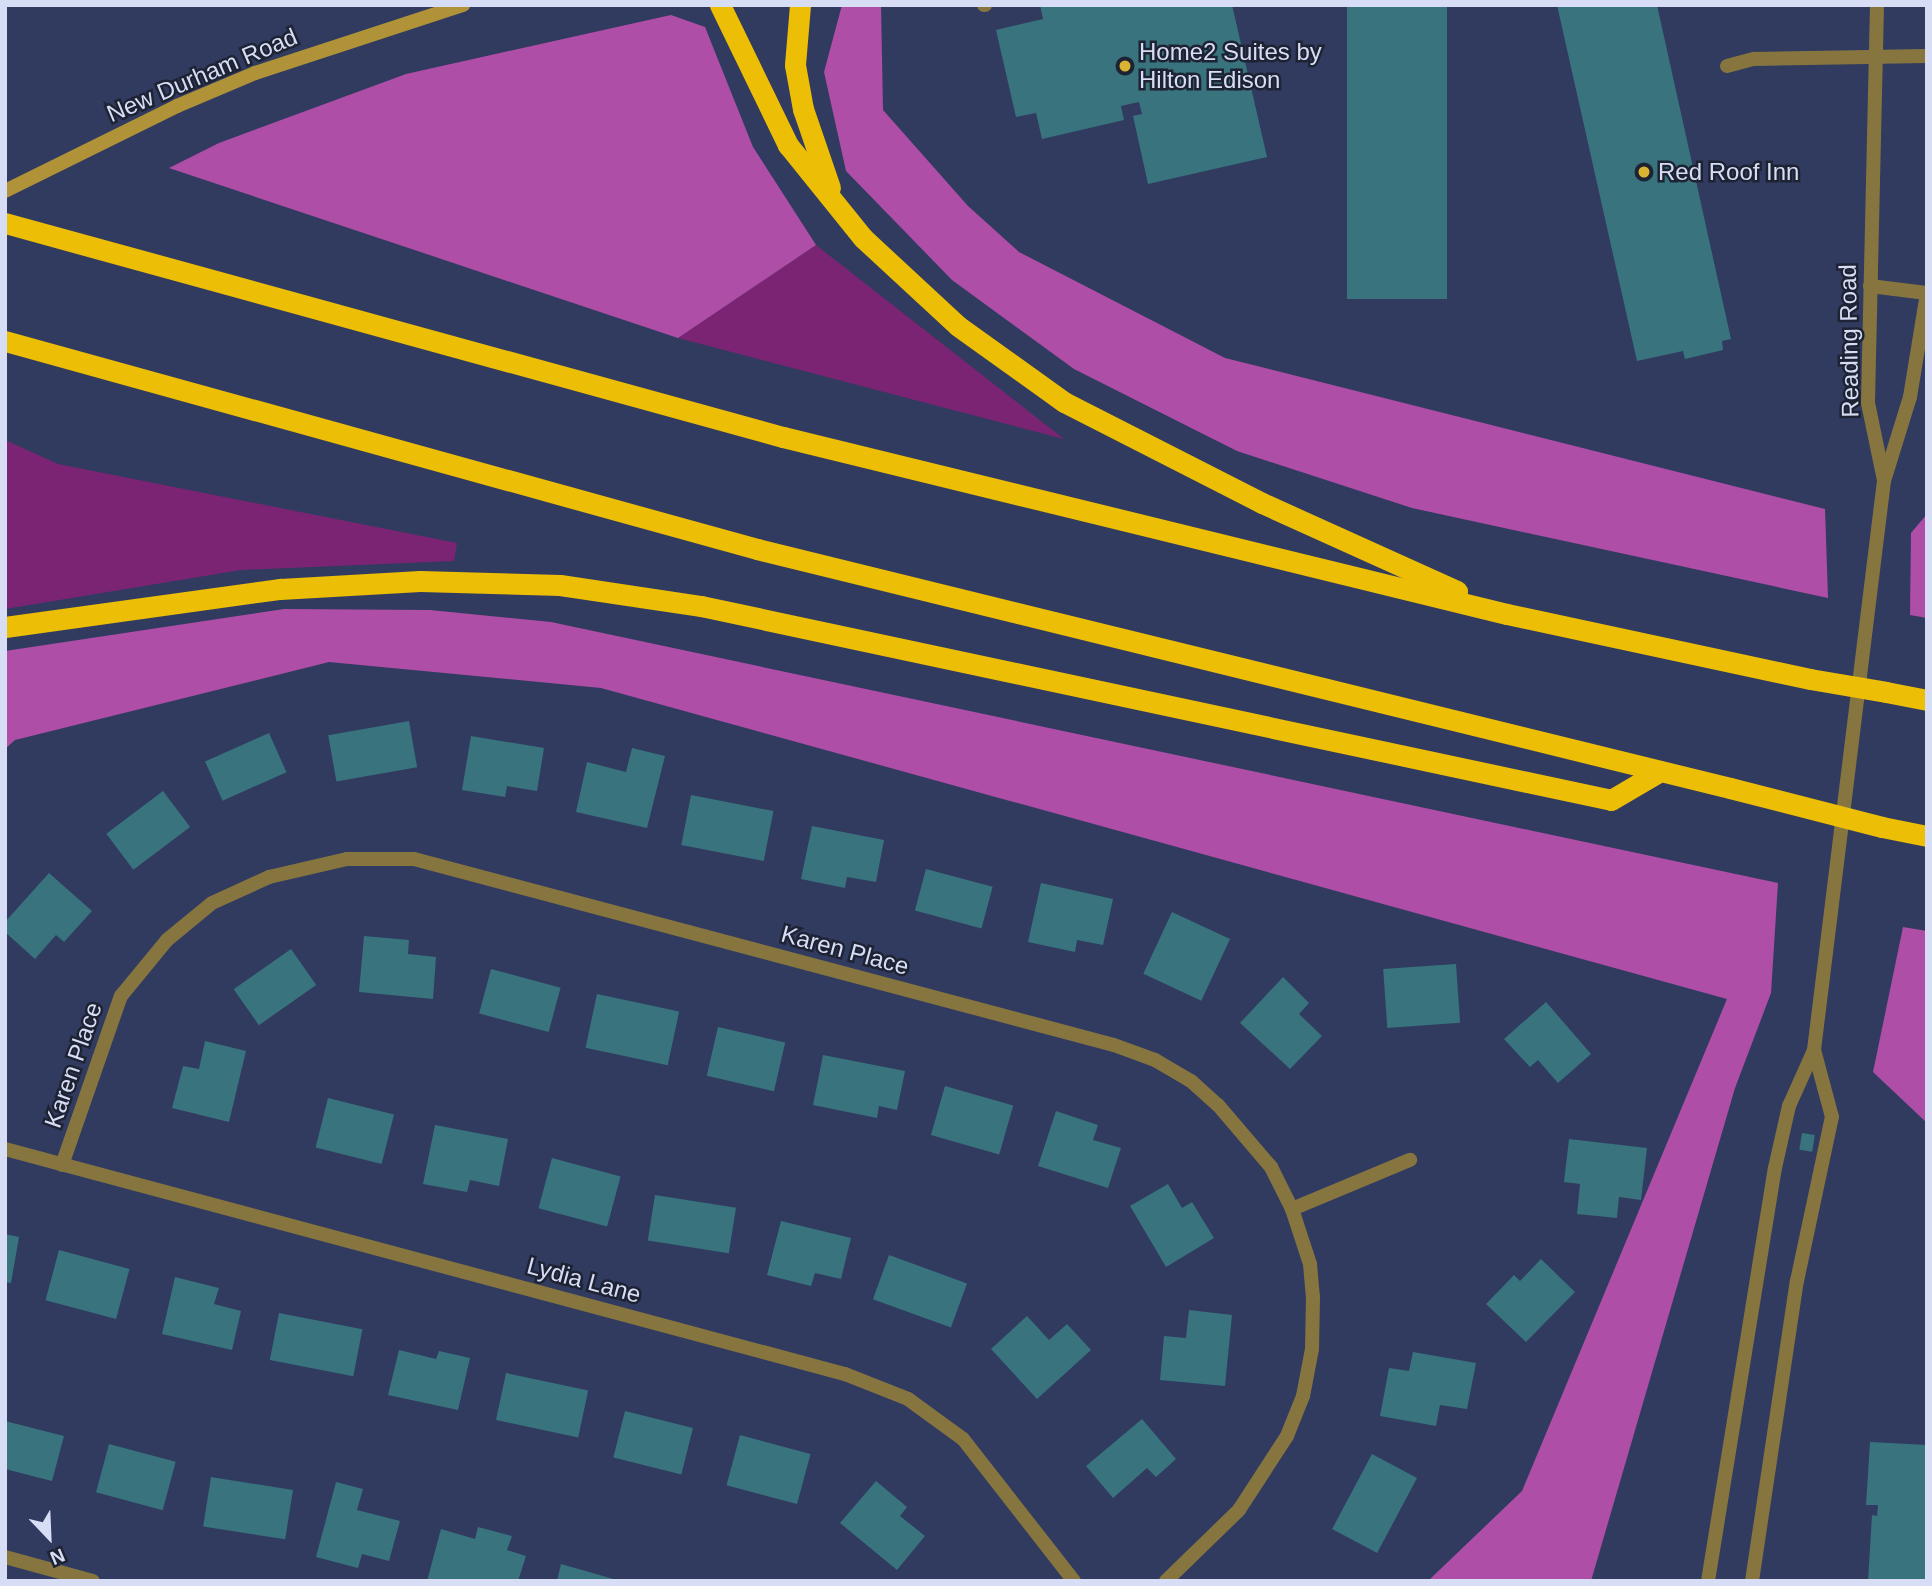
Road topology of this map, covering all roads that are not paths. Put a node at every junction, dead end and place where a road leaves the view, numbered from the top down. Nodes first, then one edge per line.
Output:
1 (463, 5) edge
2 (720, 5) edge
3 (800, 5) edge
4 (1877, 5) edge
5 (1878, 56) junction
6 (1927, 56) edge
7 (1727, 66) dead end
8 (5, 191) edge
9 (835, 204) junction
10 (5, 223) edge
11 (1870, 286) junction
12 (1927, 293) edge
13 (5, 341) edge
14 (1884, 481) junction
15 (1507, 614) junction
16 (5, 627) edge
17 (1927, 700) edge
18 (1657, 773) junction
19 (1927, 836) edge
20 (1815, 1051) junction
21 (5, 1149) edge
22 (1410, 1160) dead end
23 (62, 1165) junction
24 (1292, 1209) junction
25 (5, 1557) edge
26 (93, 1581) edge
27 (1074, 1581) edge
28 (1166, 1581) edge
29 (1709, 1581) edge
30 (1752, 1581) edge

1 - 8 main road, New Durham Road
2 - 9 highway
3 - 9 highway
4 - 5 street, Reading Road
5 - 6 street
5 - 7 street
5 - 11 street, Reading Road
9 - 15 highway
10 - 15 highway
11 - 12 street
11 - 14 street, Reading Road
12 - 14 street
13 - 18 highway
14 - 20 street
15 - 17 highway, bridge
16 - 18 highway
18 - 19 highway, bridge
20 - 29 street
20 - 30 street
21 - 23 street, Lydia Lane
22 - 24 street
23 - 24 street, Karen Place
23 - 27 street, Lydia Lane
24 - 28 street, Karen Place
25 - 26 street

